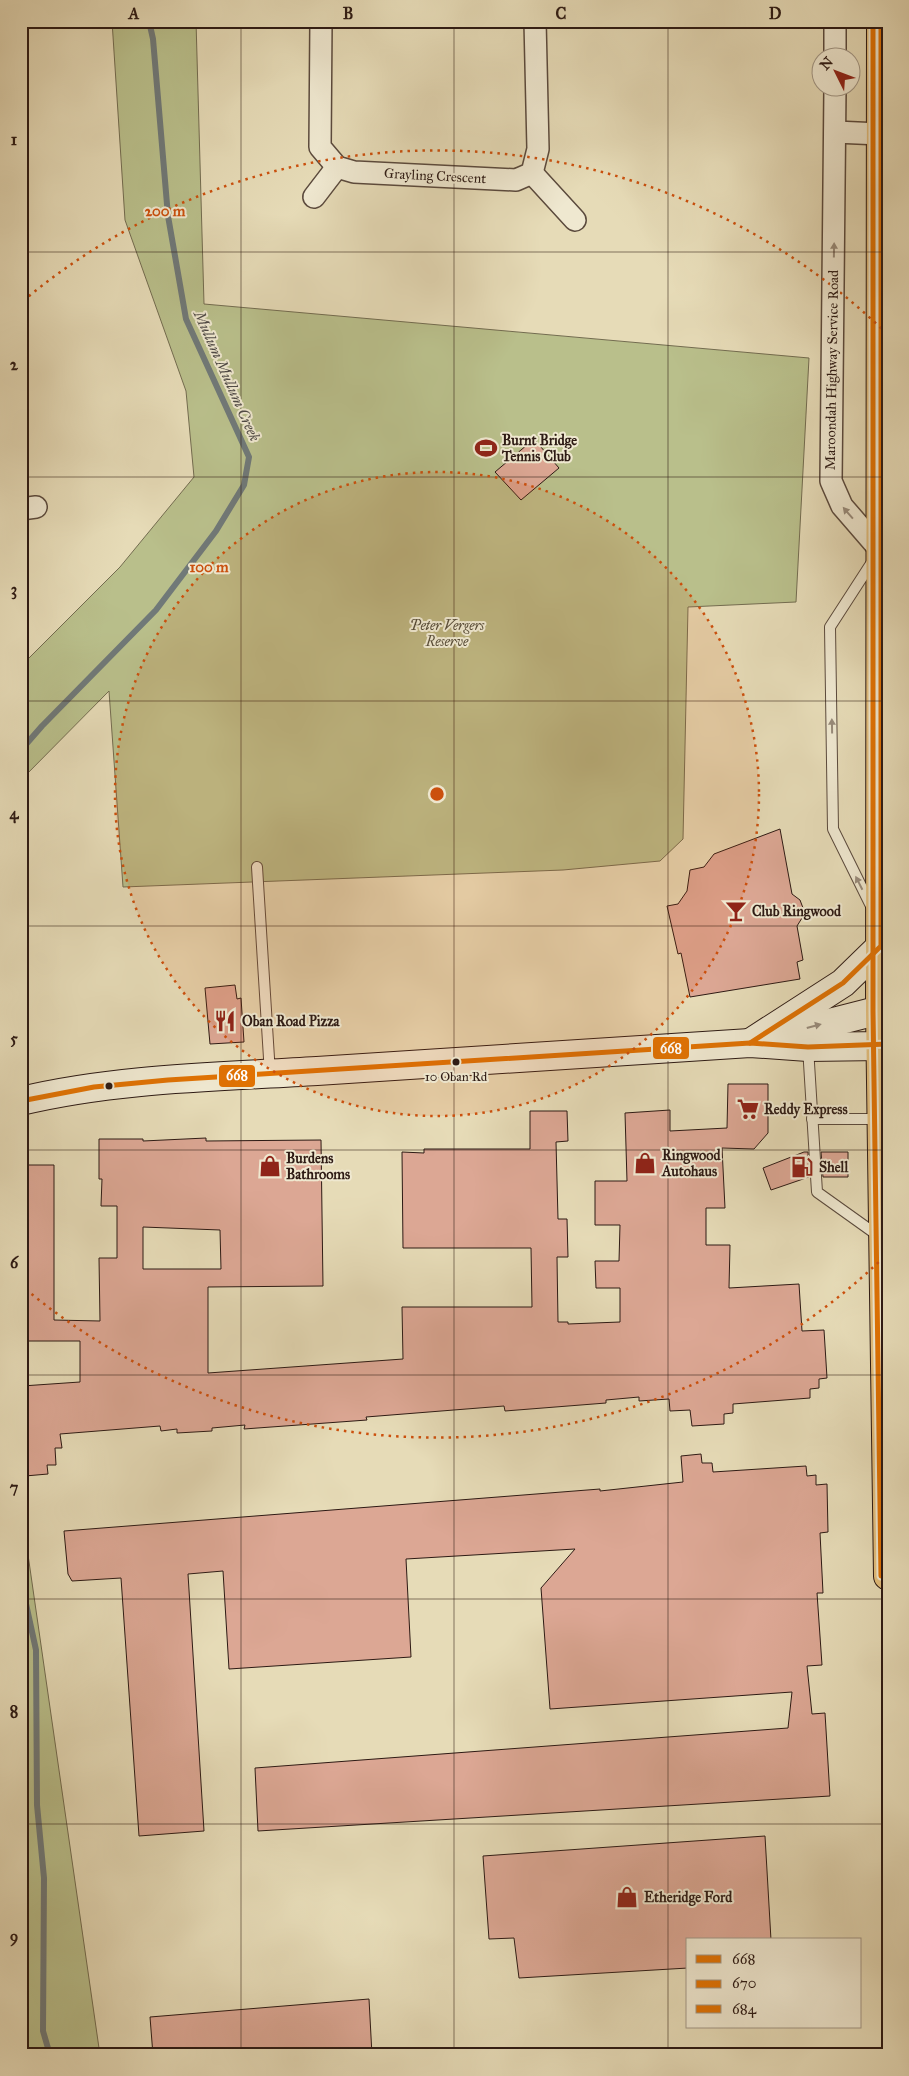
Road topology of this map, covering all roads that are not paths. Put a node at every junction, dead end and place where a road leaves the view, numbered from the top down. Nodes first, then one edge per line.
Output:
1 (321, 21) edge
2 (535, 21) edge
3 (835, 21) edge
4 (881, 21) edge
5 (835, 48) edge
6 (835, 98) edge
7 (836, 132) junction
8 (880, 134) junction
9 (338, 167) junction
10 (532, 174) junction
11 (314, 198) dead end
12 (575, 220) dead end
13 (880, 550) junction
14 (258, 868) dead end
15 (881, 936) junction
16 (884, 1010) edge
17 (750, 1043) junction
18 (884, 1045) edge
19 (808, 1048) junction
20 (270, 1074) junction
21 (21, 1101) edge
22 (812, 1119) junction
23 (882, 1119) junction
24 (883, 1240) junction
25 (888, 1576) edge

1 - 9 street
2 - 10 street
3 - 5 street
4 - 8 highway
6 - 7 street, Maroondah Highway Service Road
7 - 8 street
13 -> 7 street, Maroondah Highway Service Road
8 - 13 highway
9 - 10 street, Grayling Crescent
9 - 11 street
10 - 12 street
13 - 15 highway
15 -> 13 lane
14 - 20 lane
15 - 16 highway
15 - 17 main road
17 -> 16 main road
16 - 18 highway
17 - 19 main road
17 - 20 main road
18 - 19 main road
18 - 23 highway
19 - 22 lane
20 - 21 main road
22 - 23 lane
22 - 24 lane
23 - 24 highway
24 - 25 highway

